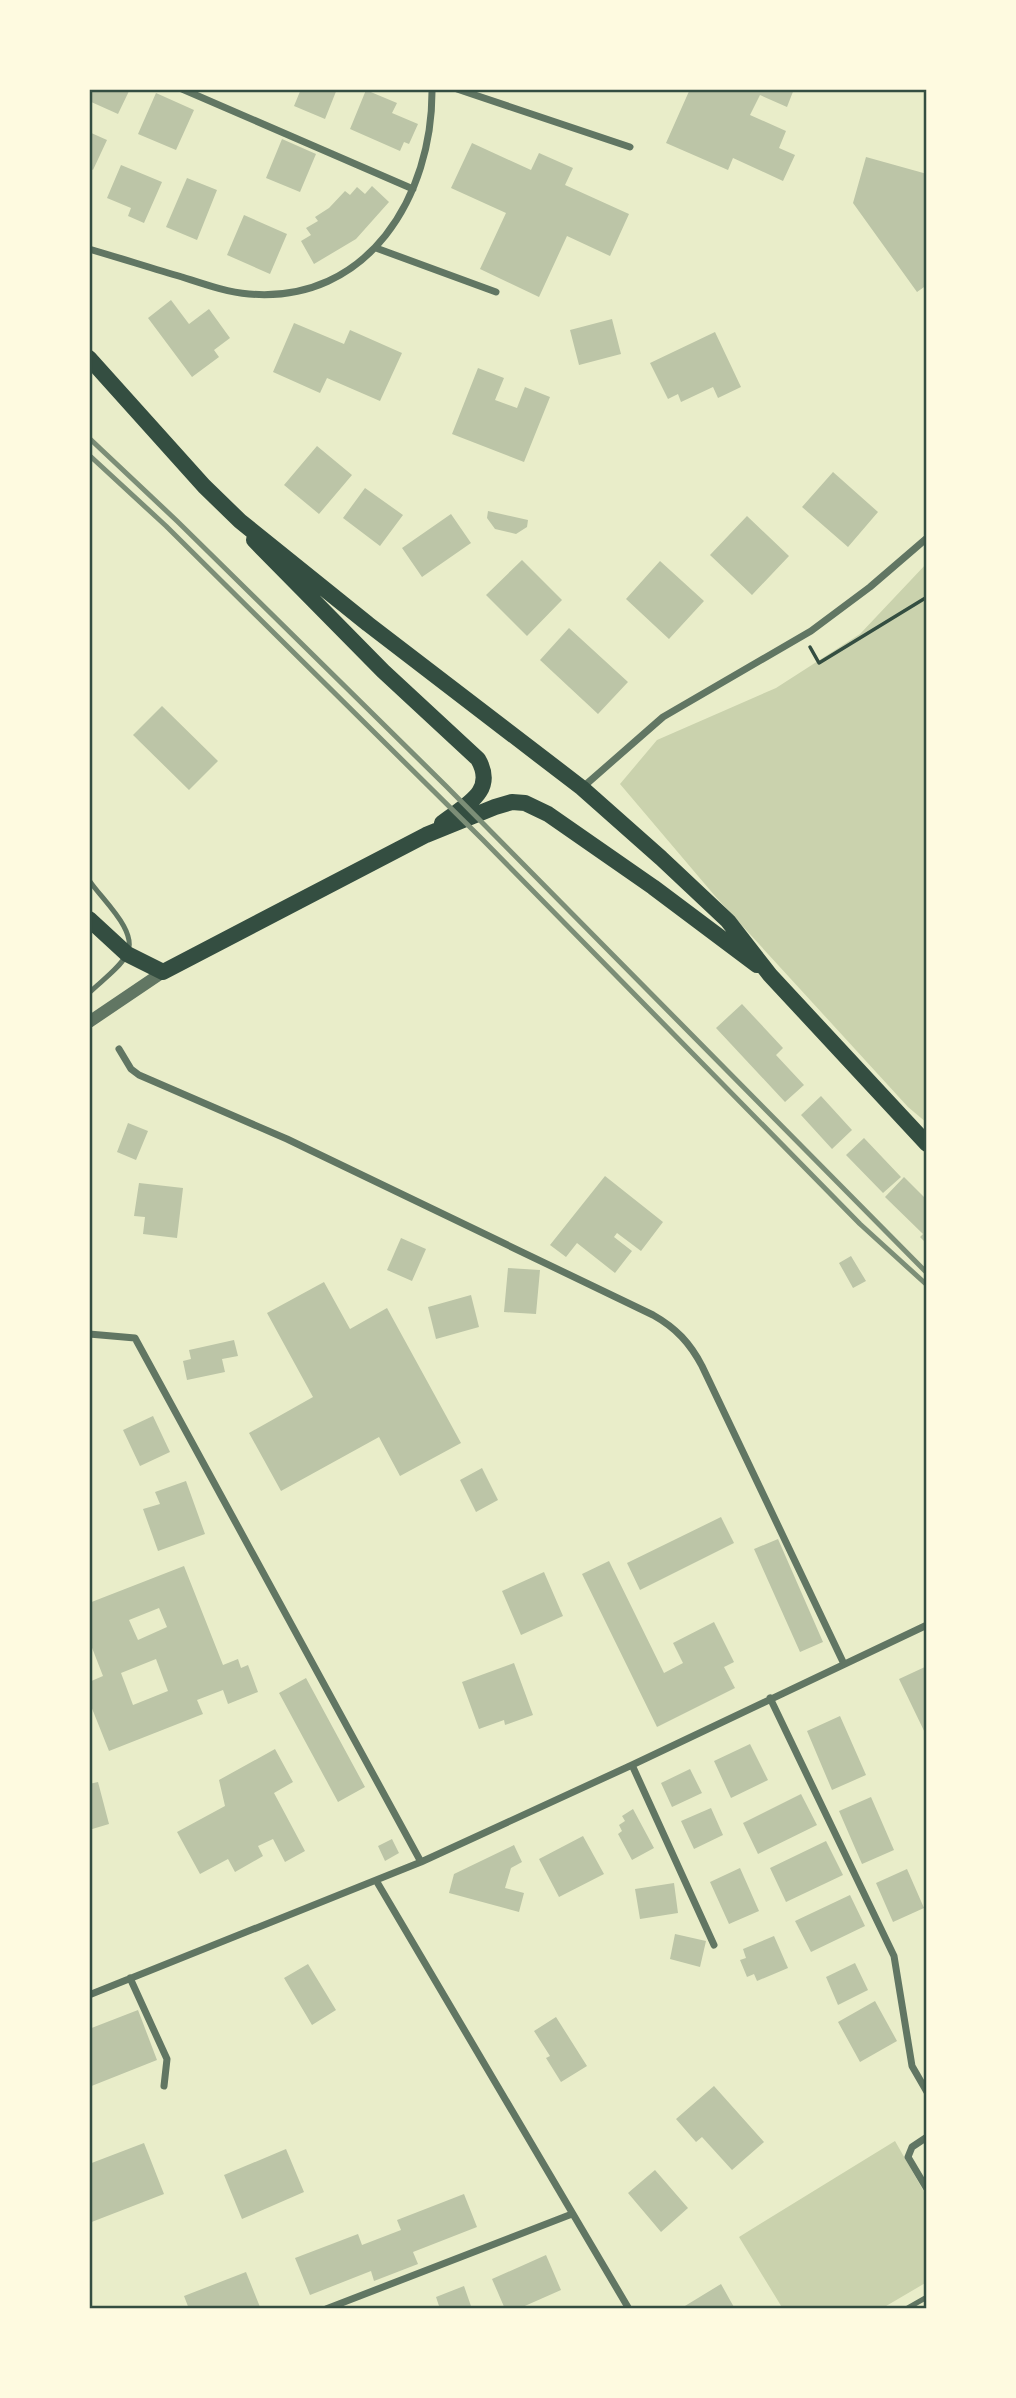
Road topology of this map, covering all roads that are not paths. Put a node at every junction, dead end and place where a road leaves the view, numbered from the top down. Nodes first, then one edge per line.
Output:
1 (182, 89) edge
2 (432, 89) edge
3 (457, 89) edge
4 (630, 147) dead end
5 (413, 189) junction
6 (376, 248) junction
7 (89, 249) edge
8 (496, 292) dead end
9 (89, 358) edge
10 (240, 522) junction
11 (927, 538) edge
12 (582, 788) junction
13 (426, 835) junction
14 (89, 880) edge
15 (89, 919) edge
16 (127, 954) junction
17 (163, 972) junction
18 (770, 975) junction
19 (89, 993) edge
20 (89, 1022) edge
21 (119, 1049) dead end
22 (927, 1144) edge
23 (89, 1334) edge
24 (927, 1625) edge
25 (844, 1664) junction
26 (770, 1698) junction
27 (632, 1765) junction
28 (421, 1863) junction
29 (377, 1882) junction
30 (714, 1945) dead end
31 (130, 1978) junction
32 (89, 1994) edge
33 (164, 2085) dead end
34 (927, 2092) edge
35 (927, 2137) edge
36 (927, 2189) edge
37 (572, 2214) junction
38 (927, 2297) edge
39 (326, 2309) edge
40 (629, 2309) edge
41 (906, 2309) edge

1 - 5 street
2 - 5 street
3 - 4 street
5 - 6 street
6 - 7 street
6 - 8 street
9 - 10 main road
10 - 12 main road
10 - 13 main road
11 - 12 street
12 - 18 main road
13 - 17 main road
13 - 18 main road
14 - 16 lane
15 - 16 main road
16 - 17 main road
16 - 19 lane
17 - 20 street
18 - 22 main road
21 - 25 street
23 - 28 street
24 - 25 street
25 - 26 street
26 - 27 street
26 - 34 street
27 - 28 street
27 - 30 street
28 - 29 street
29 - 31 street
29 - 37 street
31 - 32 street
31 - 33 street
35 - 36 street
37 - 39 street
37 - 40 street
38 - 41 lane

